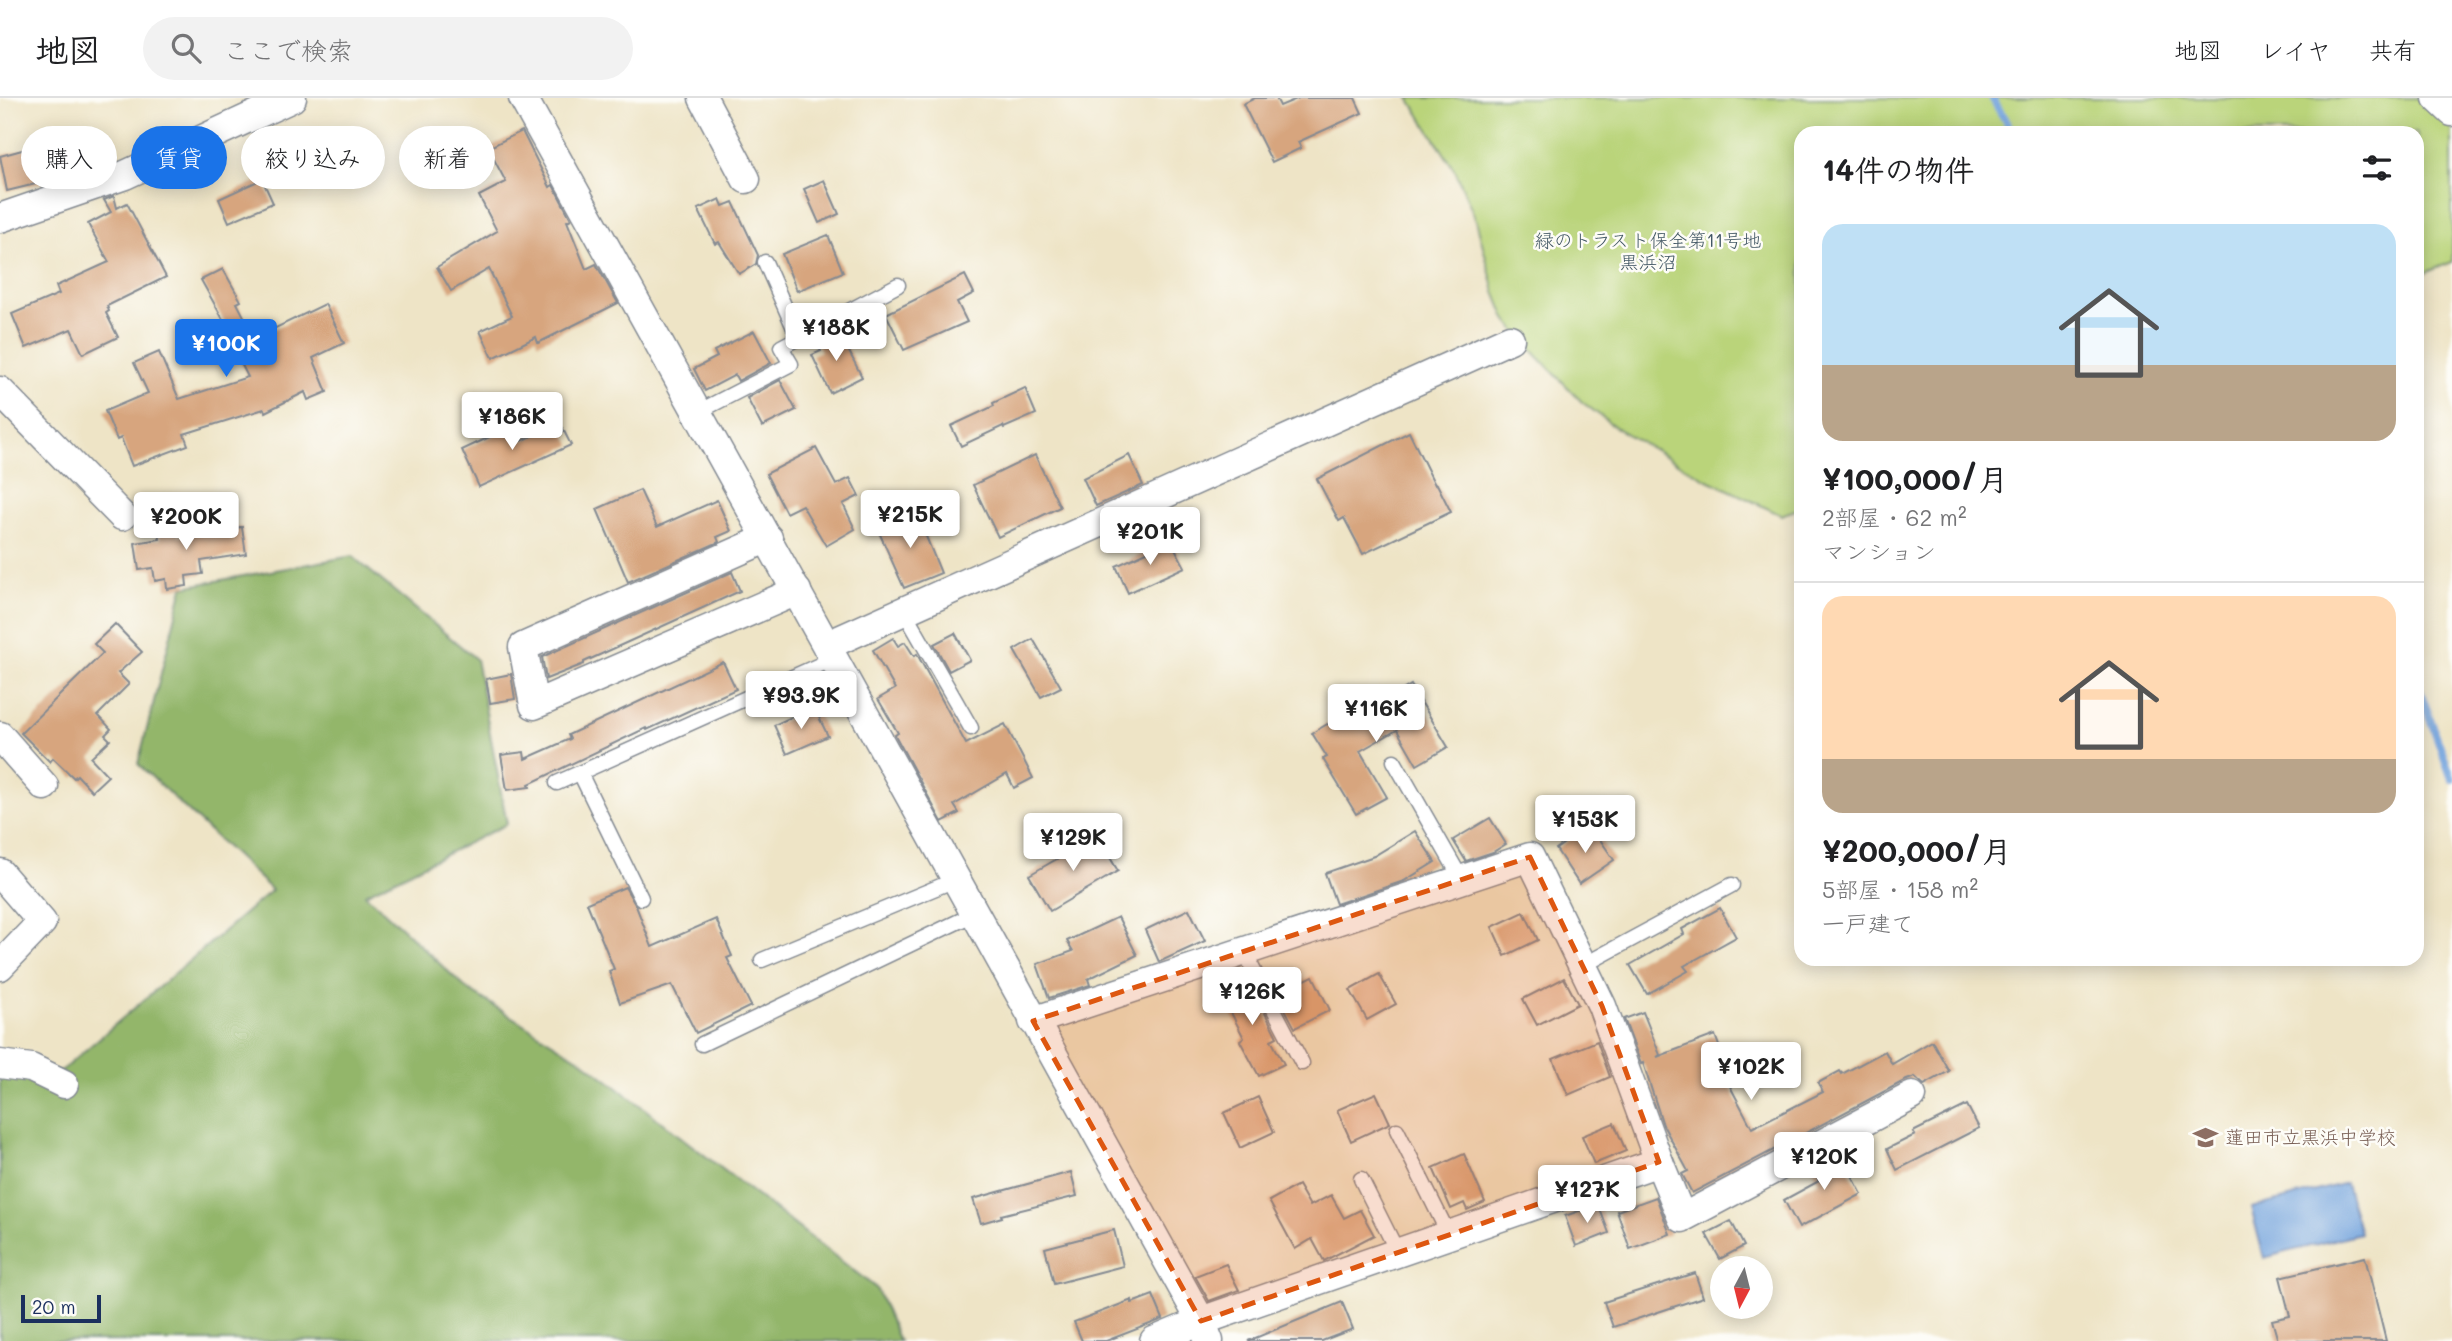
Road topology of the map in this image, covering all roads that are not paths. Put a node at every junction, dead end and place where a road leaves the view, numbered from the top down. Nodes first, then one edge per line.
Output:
1 (292, 98) edge
2 (523, 98) edge
3 (703, 98) edge
4 (2437, 98) edge
5 (2452, 113) edge
6 (746, 179) dead end
7 (0, 218) edge
8 (765, 262) dead end
9 (898, 285) dead end
10 (798, 337) junction
11 (1510, 339) dead end
12 (0, 391) edge
13 (698, 412) junction
14 (122, 516) dead end
15 (768, 538) junction
16 (797, 591) junction
17 (904, 611) junction
18 (831, 652) junction
19 (971, 727) dead end
20 (0, 736) edge
21 (1394, 761) dead end
22 (580, 773) junction
23 (557, 783) dead end
24 (44, 786) dead end
25 (0, 873) edge
26 (955, 880) junction
27 (1462, 880) junction
28 (1731, 885) dead end
29 (641, 898) dead end
30 (974, 915) junction
31 (1244, 952) junction
32 (762, 960) dead end
33 (1582, 965) junction
34 (0, 966) edge
35 (1033, 1021) junction
36 (702, 1044) dead end
37 (1302, 1063) dead end
38 (0, 1064) edge
39 (64, 1084) dead end
40 (1912, 1096) dead end
41 (1397, 1130) dead end
42 (1659, 1162) junction
43 (1361, 1179) dead end
44 (1449, 1235) junction
45 (1398, 1253) junction
46 (1205, 1331) edge
47 (1153, 1341) edge

1 - 7 street
2 - 13 street
3 - 6 street
4 - 5 street
8 - 10 lane
9 - 10 lane
10 - 13 lane
11 - 17 street
12 - 14 street
13 - 15 street
15 - 16 street
15 - 16 street
16 - 18 street
17 - 18 street
17 - 19 lane
18 - 22 lane
18 - 26 street
20 - 24 street
21 - 27 lane
22 - 23 lane
22 - 29 lane
25 - 34 street
26 - 30 street
26 - 32 lane
27 - 31 street
27 - 33 street
28 - 33 lane
30 - 35 street
30 - 36 lane
31 - 35 street
31 - 37 lane
33 - 42 street
35 - 46 street
38 - 39 street
40 - 42 street
41 - 44 lane
42 - 44 street
43 - 45 lane
44 - 45 street
45 - 46 street
46 - 47 street

